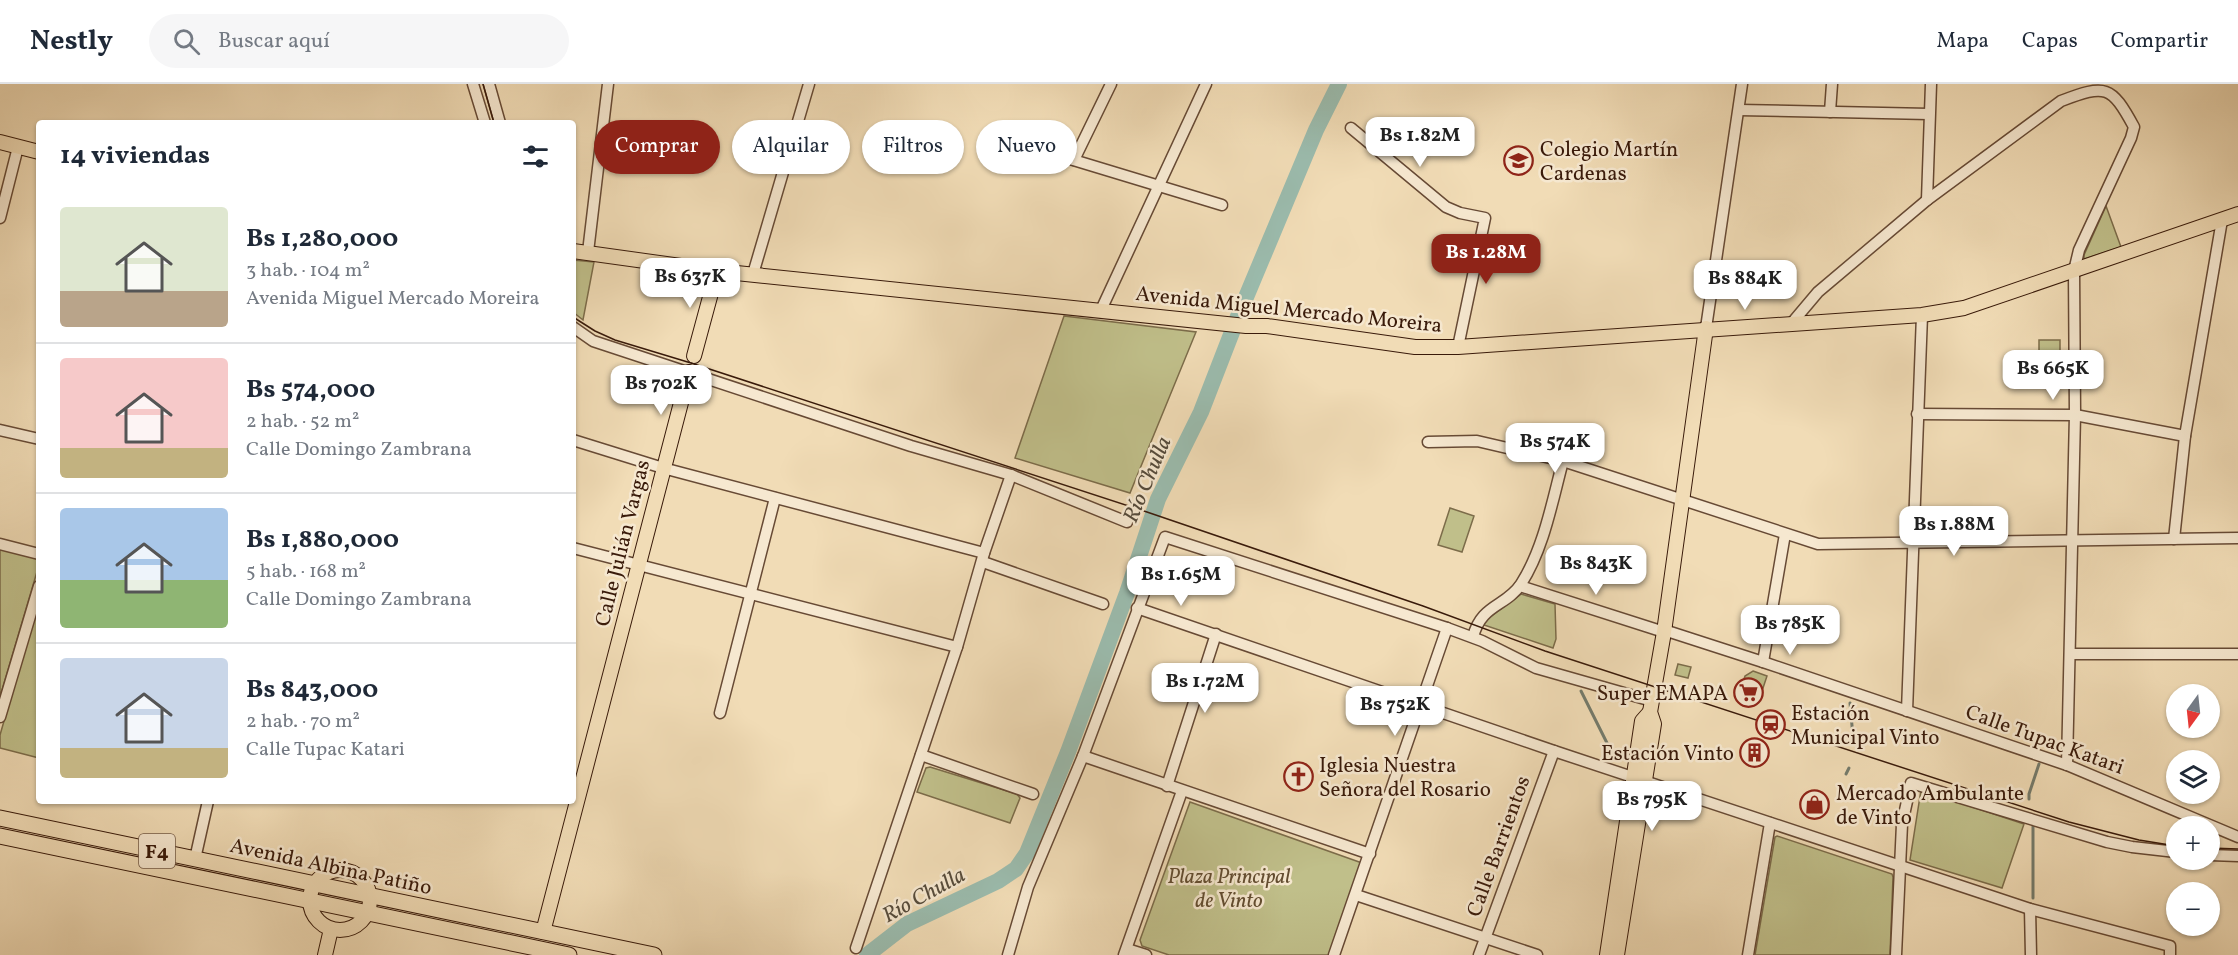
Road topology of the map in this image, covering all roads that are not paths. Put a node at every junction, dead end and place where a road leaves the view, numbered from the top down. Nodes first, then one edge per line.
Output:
1 (473, 84) edge
2 (489, 84) edge
3 (608, 84) edge
4 (809, 84) edge
5 (1111, 84) edge
6 (1206, 84) edge
7 (1742, 84) edge
8 (1833, 84) edge
9 (1931, 84) edge
10 (1739, 110) junction
11 (1830, 112) junction
12 (1929, 114) junction
13 (484, 120) edge
14 (499, 120) edge
15 (1351, 128) dead end
16 (0, 142) edge
17 (18, 147) junction
18 (36, 151) edge
19 (1077, 154) edge
20 (1077, 161) edge
21 (1159, 186) junction
22 (1927, 200) junction
23 (1222, 205) dead end
24 (2238, 214) edge
25 (0, 218) edge
26 (2222, 220) junction
27 (576, 251) edge
28 (588, 252) junction
29 (717, 271) junction
30 (2074, 271) junction
31 (753, 274) junction
32 (1101, 310) junction
33 (1922, 315) junction
34 (1791, 324) junction
35 (1706, 328) junction
36 (576, 329) edge
37 (1458, 347) junction
38 (694, 356) joint
39 (689, 372) junction
40 (1917, 414) junction
41 (2075, 416) junction
42 (0, 430) edge
43 (2185, 436) junction
44 (36, 438) edge
45 (576, 441) edge
46 (1428, 442) dead end
47 (1563, 461) junction
48 (663, 468) junction
49 (1011, 475) junction
50 (776, 498) junction
51 (1682, 500) junction
52 (1127, 522) dead end
53 (1785, 534) junction
54 (2238, 538) edge
55 (2174, 539) junction
56 (2072, 540) junction
57 (1911, 543) junction
58 (0, 544) edge
59 (576, 549) edge
60 (36, 553) edge
61 (983, 557) junction
62 (638, 565) junction
63 (1520, 586) junction
64 (752, 593) junction
65 (36, 596) edge
66 (1103, 604) dead end
67 (1137, 608) junction
68 (1447, 628) junction
69 (1664, 631) junction
70 (1216, 634) junction
71 (1473, 637) junction
72 (957, 647) junction
73 (2071, 654) junction
74 (2238, 654) edge
75 (1763, 662) junction
76 (1422, 705) junction
77 (1651, 706) junction
78 (1907, 711) junction
79 (720, 713) dead end
80 (0, 717) edge
81 (1554, 751) junction
82 (921, 755) junction
83 (1083, 756) junction
84 (2067, 765) junction
85 (1639, 779) junction
86 (1167, 786) junction
87 (1182, 791) junction
88 (1033, 794) dead end
89 (207, 804) edge
90 (0, 818) edge
91 (1770, 823) junction
92 (0, 836) edge
93 (2238, 837) edge
94 (2166, 851) edge
95 (1370, 855) junction
96 (2220, 855) edge
97 (2238, 856) edge
98 (195, 859) junction
99 (1900, 866) junction
100 (314, 884) junction
101 (369, 895) junction
102 (1356, 895) junction
103 (310, 901) junction
104 (2030, 909) junction
105 (367, 913) junction
106 (331, 929) junction
107 (543, 932) junction
108 (1485, 938) junction
109 (856, 948) dead end
110 (2170, 950) edge
111 (1126, 952) edge
112 (325, 955) edge
113 (569, 955) edge
114 (654, 955) edge
115 (1008, 955) edge
116 (1146, 955) edge
117 (1334, 955) edge
118 (1479, 955) edge
119 (1537, 955) edge
120 (1607, 955) edge
121 (1617, 955) edge
122 (1748, 955) edge
123 (1896, 955) edge
124 (2031, 955) edge

1 - 13 street
2 - 14 street
3 - 28 street
4 - 31 street
5 - 19 street
6 - 21 street
7 - 10 street
8 - 11 street
9 - 12 street
10 - 11 street
10 - 35 street
11 - 12 street
12 - 22 street
15 - 37 street
16 - 17 main road
17 - 18 main road
17 - 25 street
20 - 21 street
21 - 23 street
21 - 32 street
22 - 30 street
22 - 34 street
24 - 26 main road, Avenida Miguel Mercado Moreira
26 - 30 main road, Avenida Miguel Mercado Moreira
26 - 43 street
27 - 28 main road, Avenida Miguel Mercado Moreira
28 - 29 main road, Avenida Miguel Mercado Moreira
29 - 31 main road, Avenida Miguel Mercado Moreira
29 - 38 main road, Calle Julián Vargas
30 - 33 main road, Avenida Miguel Mercado Moreira
30 - 41 street
31 - 32 main road, Avenida Miguel Mercado Moreira
32 - 37 main road, Avenida Miguel Mercado Moreira
33 - 34 main road, Avenida Miguel Mercado Moreira
33 - 40 street
34 - 35 main road, Avenida Miguel Mercado Moreira
35 - 37 main road, Avenida Miguel Mercado Moreira
35 - 51 main road
36 - 39 street
38 - 39 street, Calle Julián Vargas
39 - 48 main road, Calle Julián Vargas
39 - 49 street
40 - 41 street
40 - 57 street
41 - 43 street
41 - 56 street
42 - 44 street
43 - 55 street
45 - 48 street
46 - 47 street
47 - 51 street
47 - 63 street
48 - 50 street
48 - 62 main road, Calle Julián Vargas
49 - 52 street
49 - 61 street
50 - 61 street
50 - 64 street
51 - 53 street
51 - 69 main road
53 - 57 street
53 - 75 street
54 - 55 street
55 - 56 street
56 - 57 street
56 - 73 street
57 - 78 street
58 - 60 street
59 - 62 street
61 - 66 street
61 - 72 street
62 - 64 street
62 - 107 main road, Calle Julián Vargas
63 - 69 street, Calle Tupac Katari
63 - 71 street
64 - 72 street
64 - 79 street
65 - 80 street
67 - 68 street
67 - 70 street
67 - 83 street
68 - 71 street
68 - 76 street
69 - 75 street, Calle Tupac Katari
69 - 77 main road
70 - 76 street
70 - 86 street
71 - 77 street
72 - 82 street
73 - 74 street
73 - 84 street
75 - 78 street, Calle Tupac Katari
76 - 81 street
76 - 95 street
77 - 85 main road
78 - 84 street, Calle Tupac Katari
81 - 85 street
81 - 108 street, Calle Barrientos
82 - 88 street
82 - 109 street
83 - 86 street
83 - 115 street
84 - 93 street, Calle Tupac Katari
85 - 91 street
85 - 120 main road
85 - 121 main road
86 - 87 street
87 - 95 street
87 - 111 street
89 - 98 street
90 - 98 highway, Avenida Albina Patiño / F4
91 - 99 street
91 - 122 street
92 - 103 highway, Avenida Albina Patiño / F4
94 - 99 street
95 - 102 street
96 - 97 street
98 - 100 highway, Avenida Albina Patiño / F4
99 - 104 street
99 - 123 street
100 - 101 highway, Avenida Albina Patiño / F4
100 - 103 main road
101 - 105 main road
101 - 107 highway, Avenida Albina Patiño / F4
102 - 108 street
102 - 117 street
103 - 105 highway, Avenida Albina Patiño / F4
103 - 106 main road
104 - 110 street
104 - 124 street
105 - 106 main road
105 - 113 highway, Avenida Albina Patiño / F4
106 - 112 main road
107 - 114 highway, Avenida Albina Patiño / F4
108 - 118 street, Calle Barrientos
108 - 119 street
111 - 116 street

